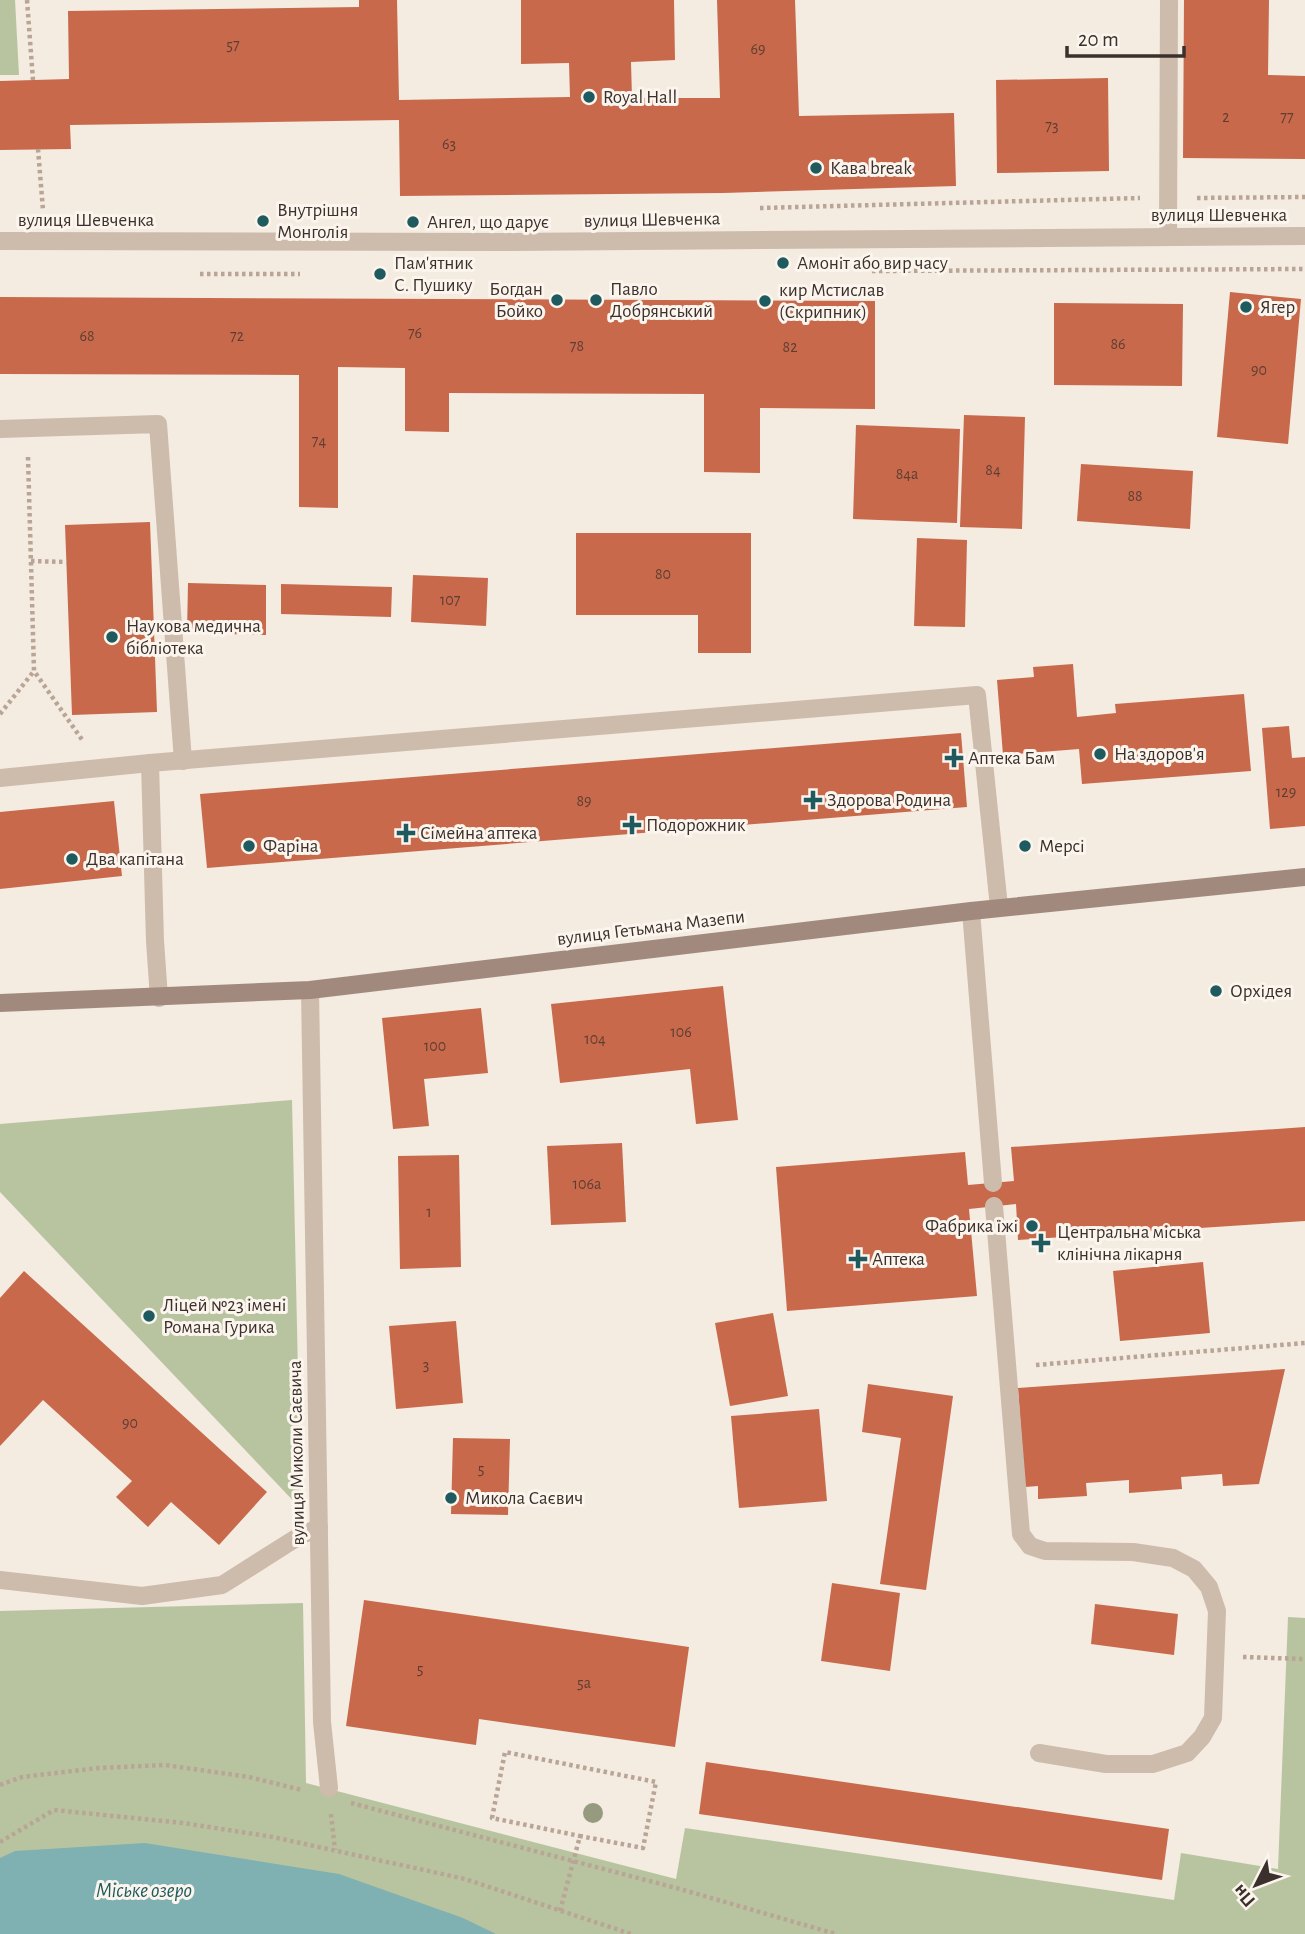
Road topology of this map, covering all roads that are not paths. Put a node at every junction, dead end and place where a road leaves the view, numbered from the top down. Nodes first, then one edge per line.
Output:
1 (1169, 0) edge
2 (1168, 236) junction
3 (1305, 236) edge
4 (0, 241) edge
5 (0, 429) edge
6 (183, 761) junction
7 (150, 763) junction
8 (0, 778) edge
9 (1305, 877) edge
10 (999, 908) junction
11 (971, 911) junction
12 (310, 990) junction
13 (159, 998) junction
14 (0, 1003) edge
15 (993, 1183) dead end
16 (995, 1206) dead end
17 (319, 1528) junction
18 (0, 1580) edge
19 (1039, 1753) dead end
20 (329, 1793) road end

1 - 2 street
2 - 3 street, вулиця Шевченка
2 - 4 street, вулиця Шевченка
5 - 6 street
6 - 7 street
6 - 10 street
7 - 8 street
7 - 13 street
9 - 10 main road, вулиця Гетьмана Мазепи
10 - 11 main road, вулиця Гетьмана Мазепи
11 - 12 main road, вулиця Гетьмана Мазепи
11 - 15 street
12 - 13 main road, вулиця Гетьмана Мазепи
12 - 17 street, вулиця Миколи Саєвича
13 - 14 main road, вулиця Гетьмана Мазепи
16 - 19 street
17 - 18 street
17 - 20 street, вулиця Миколи Саєвича

